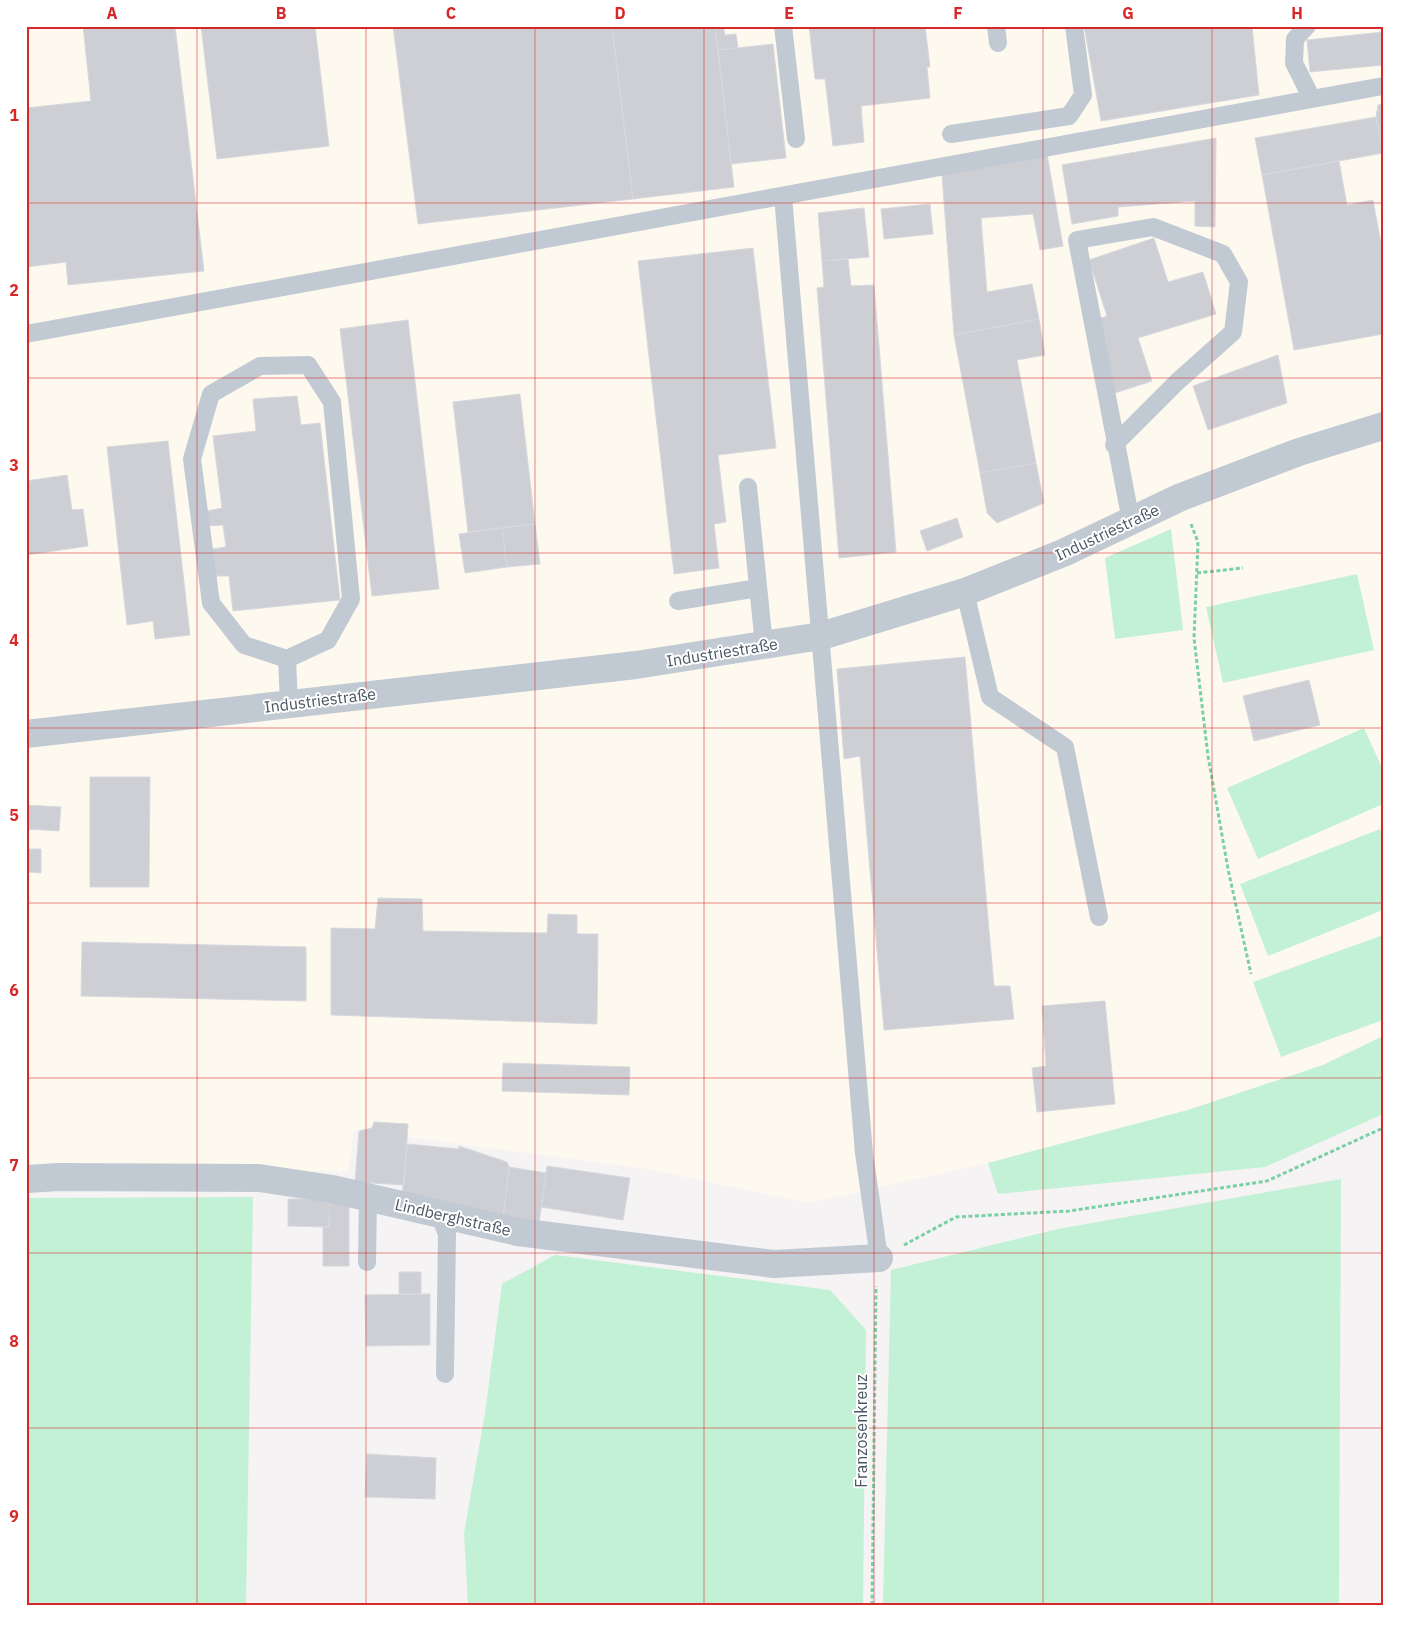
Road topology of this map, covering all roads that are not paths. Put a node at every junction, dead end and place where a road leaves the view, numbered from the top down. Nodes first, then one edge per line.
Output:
1 (783, 26) edge
2 (1074, 26) edge
3 (1307, 26) edge
4 (1383, 86) edge
5 (1312, 99) junction
6 (951, 134) dead end
7 (796, 139) dead end
8 (783, 196) junction
9 (26, 334) edge
10 (1383, 426) edge
11 (1114, 445) junction
12 (748, 486) dead end
13 (1131, 521) junction
14 (758, 588) junction
15 (965, 592) junction
16 (678, 601) dead end
17 (821, 636) junction
18 (764, 646) junction
19 (287, 659) junction
20 (289, 704) junction
21 (26, 734) edge
22 (1099, 917) dead end
23 (26, 1179) edge
24 (368, 1197) junction
25 (439, 1214) junction
26 (880, 1258) joint
27 (367, 1262) dead end
28 (445, 1374) dead end

1 - 7 lane
2 - 6 lane
3 - 5 lane
4 - 5 lane
5 - 8 lane
8 - 9 lane
8 - 17 lane
10 - 13 street, Industriestraße
11 - 11 lane
11 - 13 lane
12 - 14 lane
13 - 15 street, Industriestraße
14 - 16 lane
14 - 18 lane
15 - 17 street, Industriestraße
15 - 22 lane
17 - 18 street, Industriestraße
17 - 26 lane
18 - 20 street, Industriestraße
19 - 19 lane
19 - 20 lane
20 - 21 street, Industriestraße
23 - 24 street, Lindberghstraße
24 - 25 street, Lindberghstraße
24 - 27 lane
25 - 26 street, Lindberghstraße
25 - 28 lane

